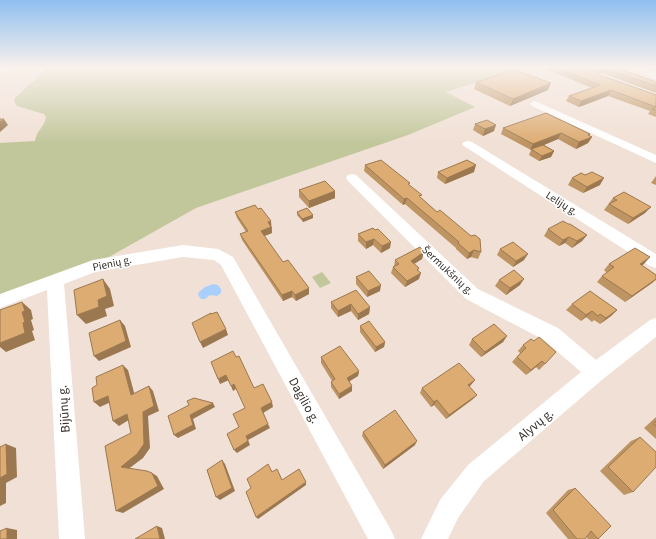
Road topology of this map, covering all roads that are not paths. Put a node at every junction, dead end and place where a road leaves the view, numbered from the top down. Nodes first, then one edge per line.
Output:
1 (535, 104) dead end
2 (468, 144) dead end
3 (656, 159) edge
4 (352, 178) dead end
5 (227, 261) joint
6 (656, 262) edge
7 (54, 280) junction
8 (0, 301) edge
9 (656, 326) edge
10 (596, 372) junction
11 (72, 539) edge
12 (382, 539) edge
13 (434, 539) edge

1 - 3 street
2 - 6 street, Lelijų g.
4 - 10 street, Šermukšnių g.
5 - 7 street, Pienių g.
5 - 12 street, Dagilio g.
7 - 8 street, Pienių g.
7 - 11 street, Bijūnų g.
9 - 10 street, Alyvų g.
10 - 13 street, Alyvų g.

